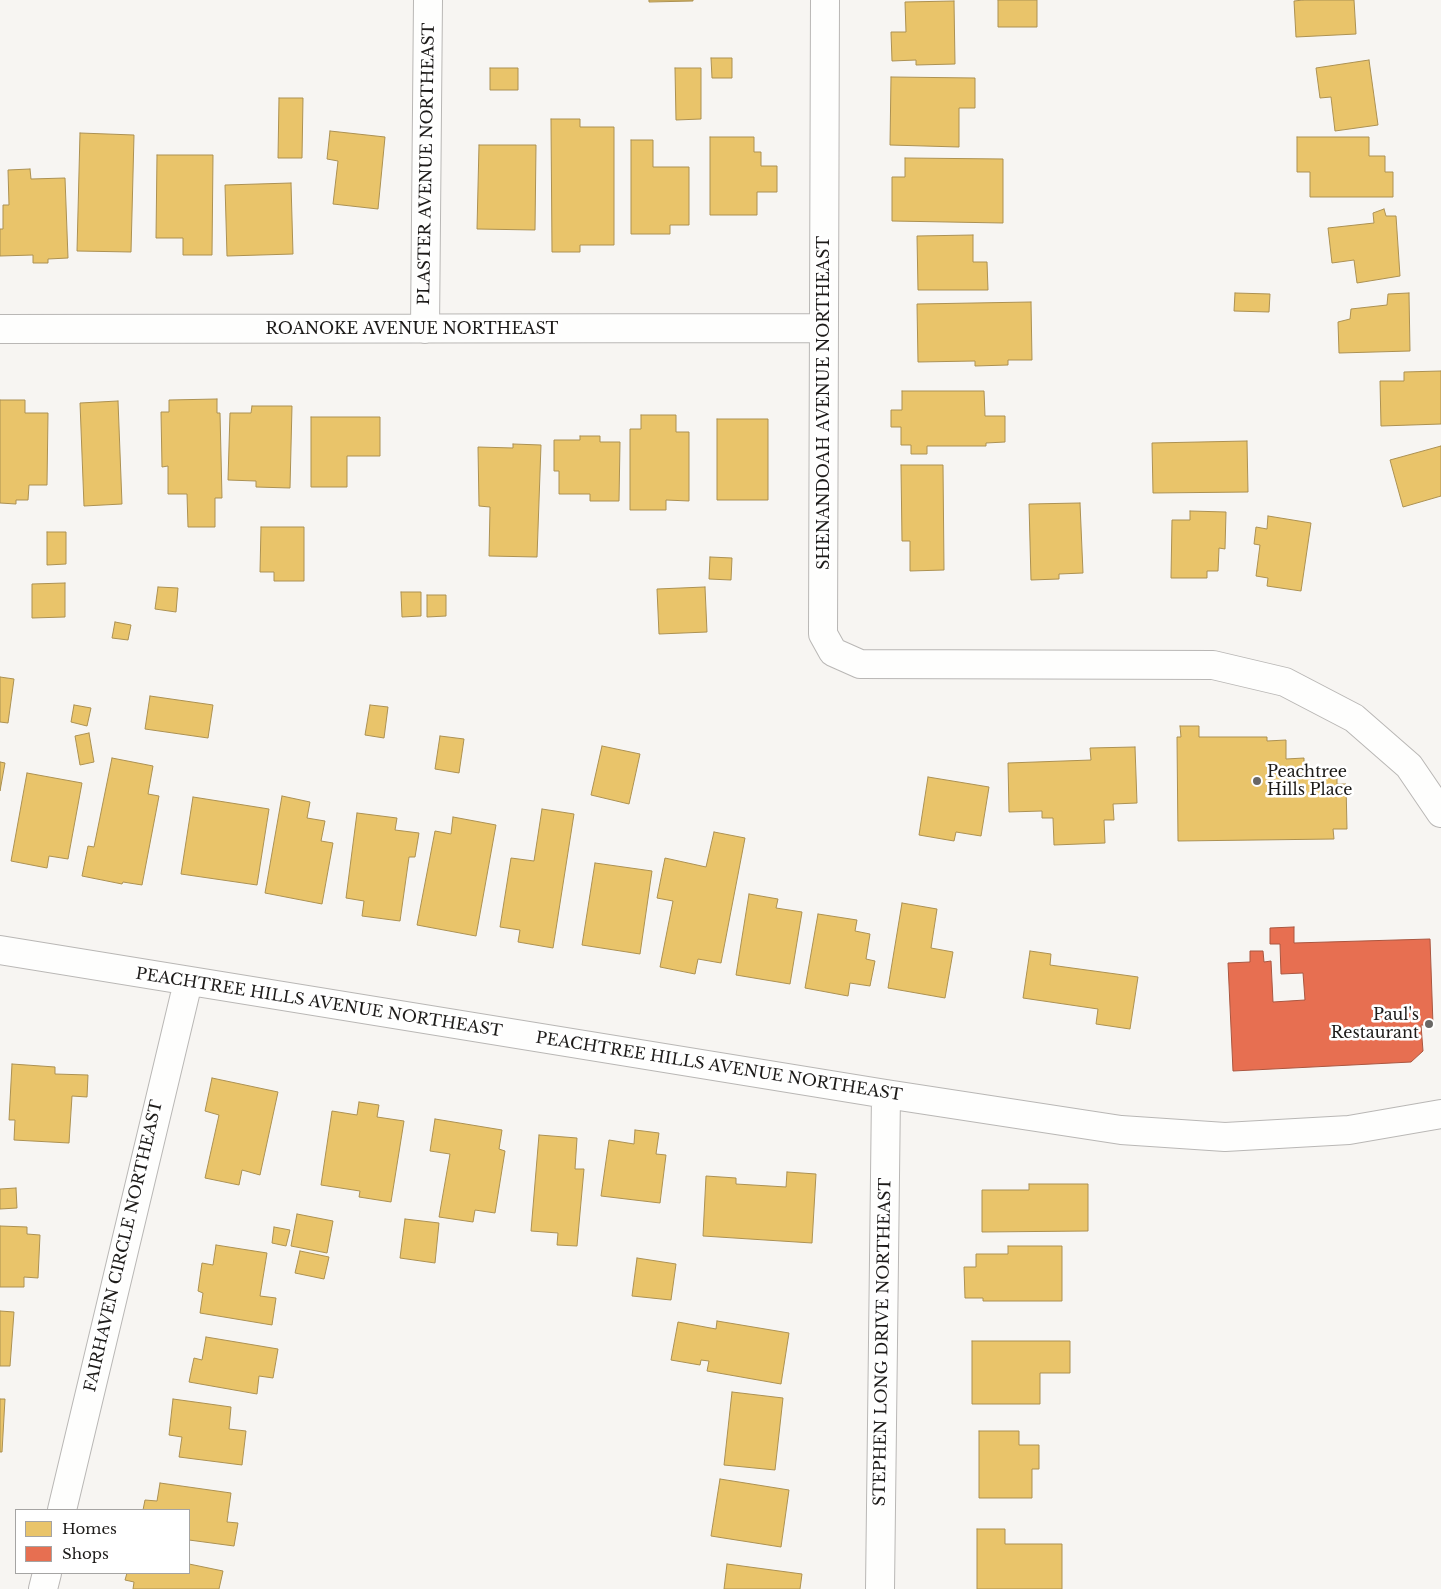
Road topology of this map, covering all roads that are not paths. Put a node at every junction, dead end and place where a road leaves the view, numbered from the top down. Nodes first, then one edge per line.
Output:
1 (428, 0) edge
2 (825, 0) edge
3 (824, 328) junction
4 (0, 329) edge
5 (425, 329) junction
6 (1441, 813) edge
7 (0, 950) edge
8 (188, 982) junction
9 (886, 1094) junction
10 (1441, 1114) edge
11 (62, 1509) edge
12 (47, 1574) edge
13 (43, 1589) edge
14 (880, 1589) edge

1 - 5 street, PLASTER AVENUE NORTHEAST
2 - 3 street, SHENANDOAH AVENUE NORTHEAST
3 - 5 street, ROANOKE AVENUE NORTHEAST
3 - 6 street, SHENANDOAH AVENUE NORTHEAST
4 - 5 street, ROANOKE AVENUE NORTHEAST
7 - 8 street, PEACHTREE HILLS AVENUE NORTHEAST
8 - 9 street, PEACHTREE HILLS AVENUE NORTHEAST
8 - 11 street, FAIRHAVEN CIRCLE NORTHEAST
9 - 10 street, PEACHTREE HILLS AVENUE NORTHEAST
9 - 14 street, STEPHEN LONG DRIVE NORTHEAST
12 - 13 street

